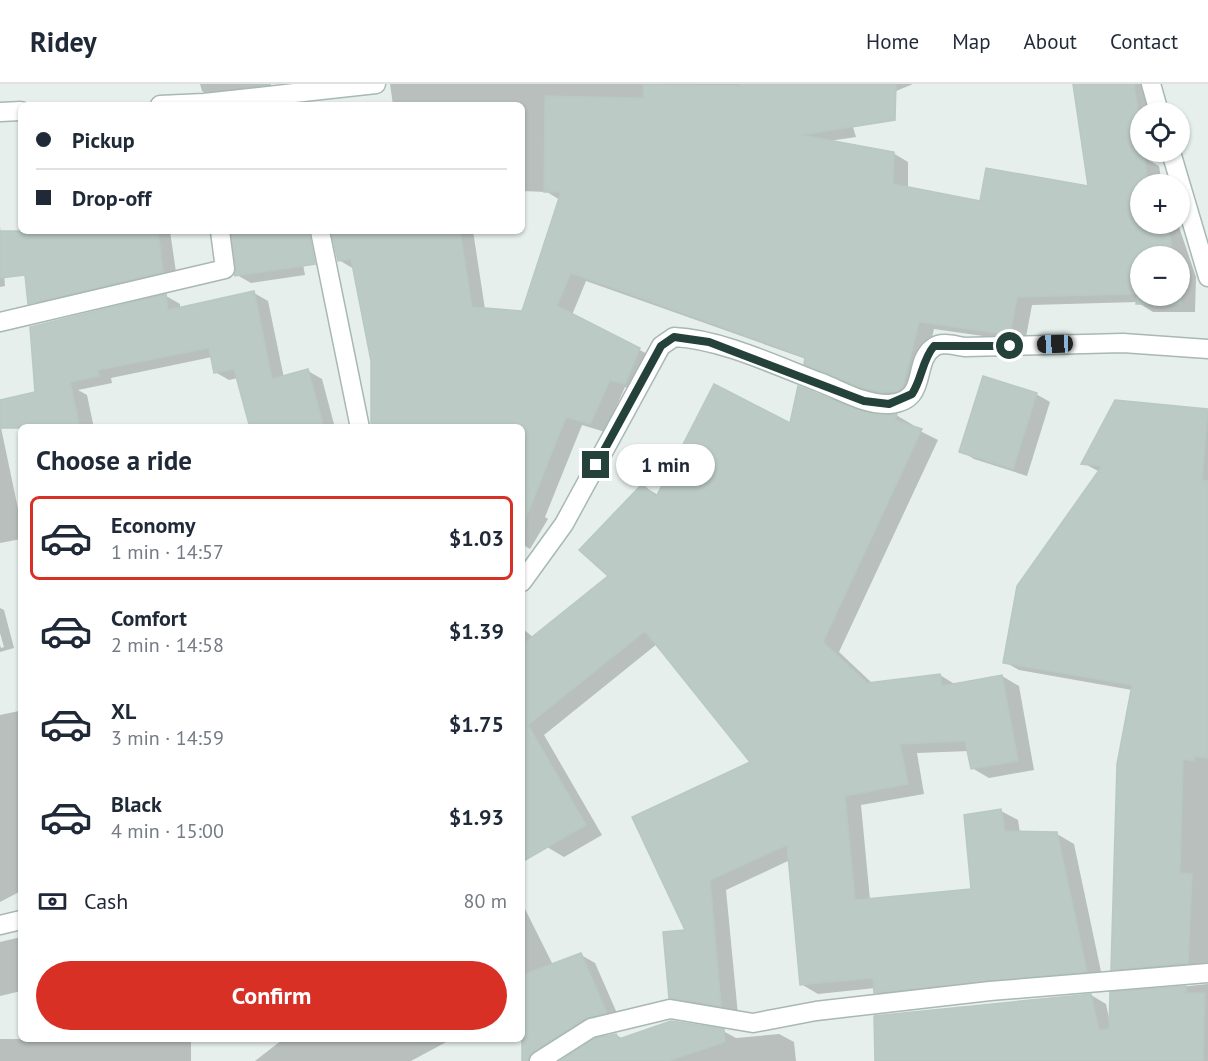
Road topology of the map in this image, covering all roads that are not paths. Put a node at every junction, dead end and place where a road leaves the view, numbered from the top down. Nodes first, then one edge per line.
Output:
1 (376, 84) edge
2 (1150, 84) edge
3 (293, 93) edge
4 (221, 102) edge
5 (1156, 102) edge
6 (18, 111) edge
7 (0, 112) edge
8 (1174, 162) edge
9 (220, 234) edge
10 (321, 234) edge
11 (1208, 277) edge
12 (0, 322) edge
13 (1208, 349) edge
14 (359, 424) edge
15 (525, 578) edge
16 (18, 921) edge
17 (0, 925) edge
18 (1208, 973) edge
19 (539, 1061) edge

1 - 3 street
2 - 5 street
3 - 4 street
6 - 7 street
8 - 11 street
9 - 12 street
10 - 14 street
13 - 15 street
16 - 17 street
18 - 19 street

